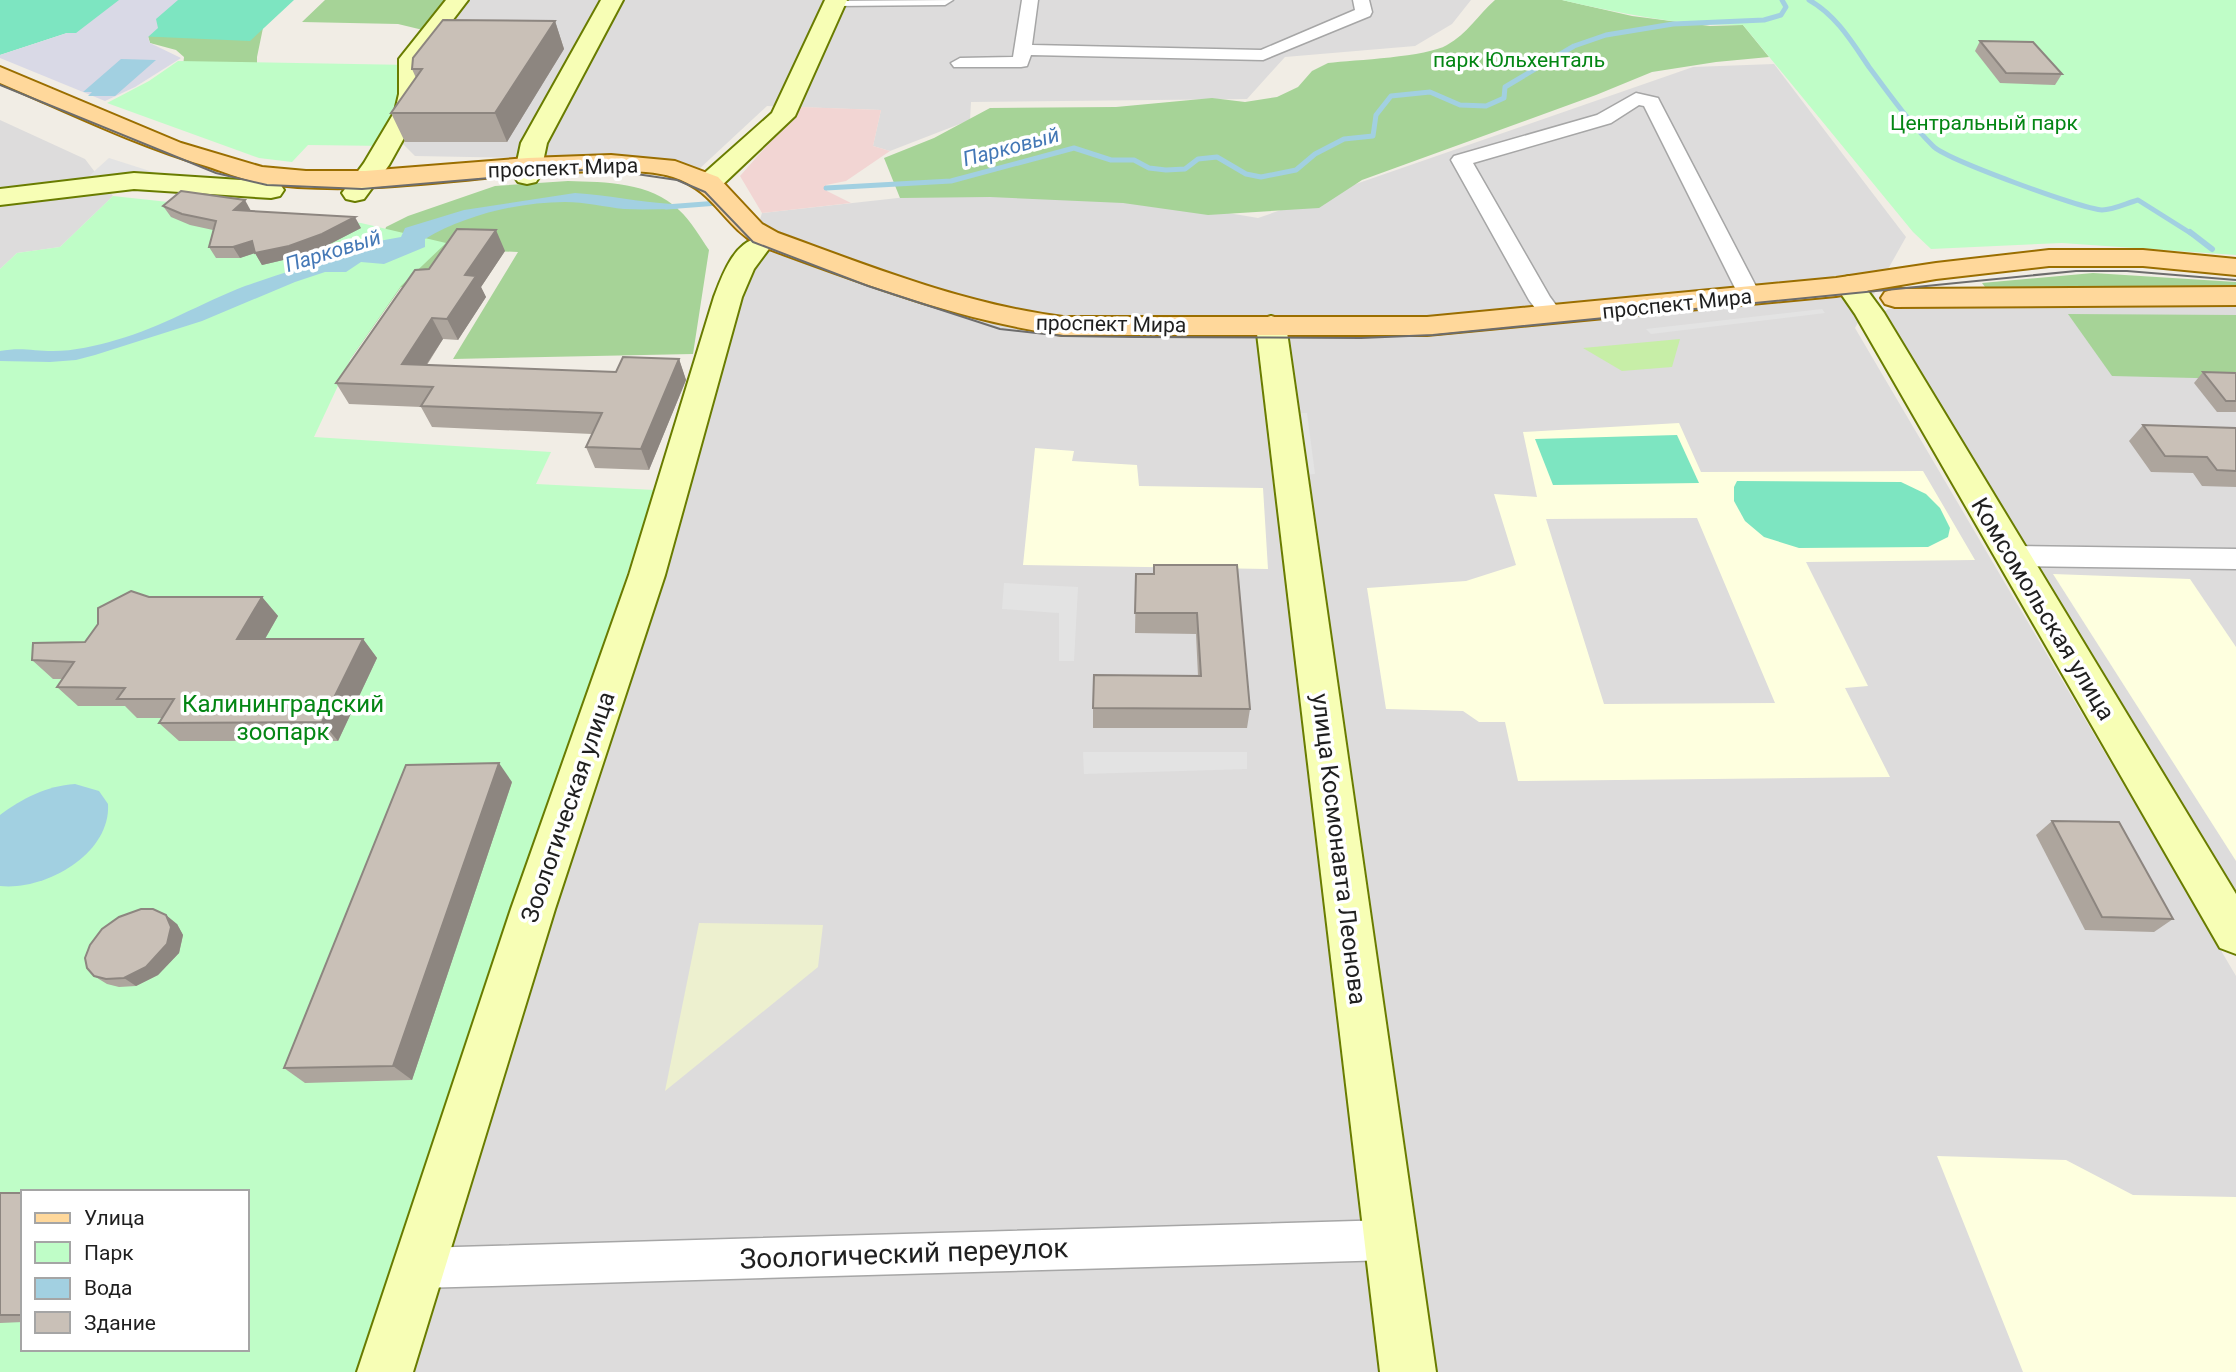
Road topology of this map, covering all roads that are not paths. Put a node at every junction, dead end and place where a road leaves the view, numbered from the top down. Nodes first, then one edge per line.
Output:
1 (457, 0) edge
2 (611, 0) edge
3 (836, 0) edge
4 (945, 0) edge
5 (1030, 0) edge
6 (1361, 0) edge
7 (1023, 50) junction
8 (960, 63) dead end
9 (0, 74) edge
10 (0, 97) edge
11 (527, 171) junction
12 (360, 186) junction
13 (709, 189) junction
14 (271, 190) junction
15 (0, 197) edge
16 (749, 238) junction
17 (2236, 267) edge
18 (1854, 293) junction
19 (1750, 296) junction
20 (2236, 296) edge
21 (1553, 316) junction
22 (1273, 335) junction
23 (2011, 556) junction
24 (2236, 559) edge
25 (2236, 934) edge
26 (1390, 1240) junction
27 (419, 1268) junction
28 (385, 1372) edge
29 (1408, 1372) edge

1 - 12 main road
2 - 11 main road
3 - 4 street
3 - 13 main road
5 - 7 street
6 - 7 street
7 - 8 street
9 - 12 main road, проспект Мира
10 - 14 main road, проспект Мира
11 - 12 main road, проспект Мира
11 - 13 main road, проспект Мира
12 - 14 main road, проспект Мира
13 - 16 main road, проспект Мира
14 - 15 main road
16 - 22 main road, проспект Мира
16 - 27 main road, Зоологическая улица
17 - 18 main road, проспект Мира
18 - 19 main road, проспект Мира
18 - 20 main road, проспект Мира
18 - 22 main road, проспект Мира
18 - 23 main road, Комсомольская улица
19 - 21 main road, проспект Мира
19 - 21 street
21 - 22 main road, проспект Мира
22 - 26 main road, улица Космонавта Леонова
23 - 24 street
23 - 25 main road, Комсомольская улица
26 - 27 street, Зоологический переулок
26 - 29 main road, улица Космонавта Леонова
27 - 28 main road, Зоологическая улица

